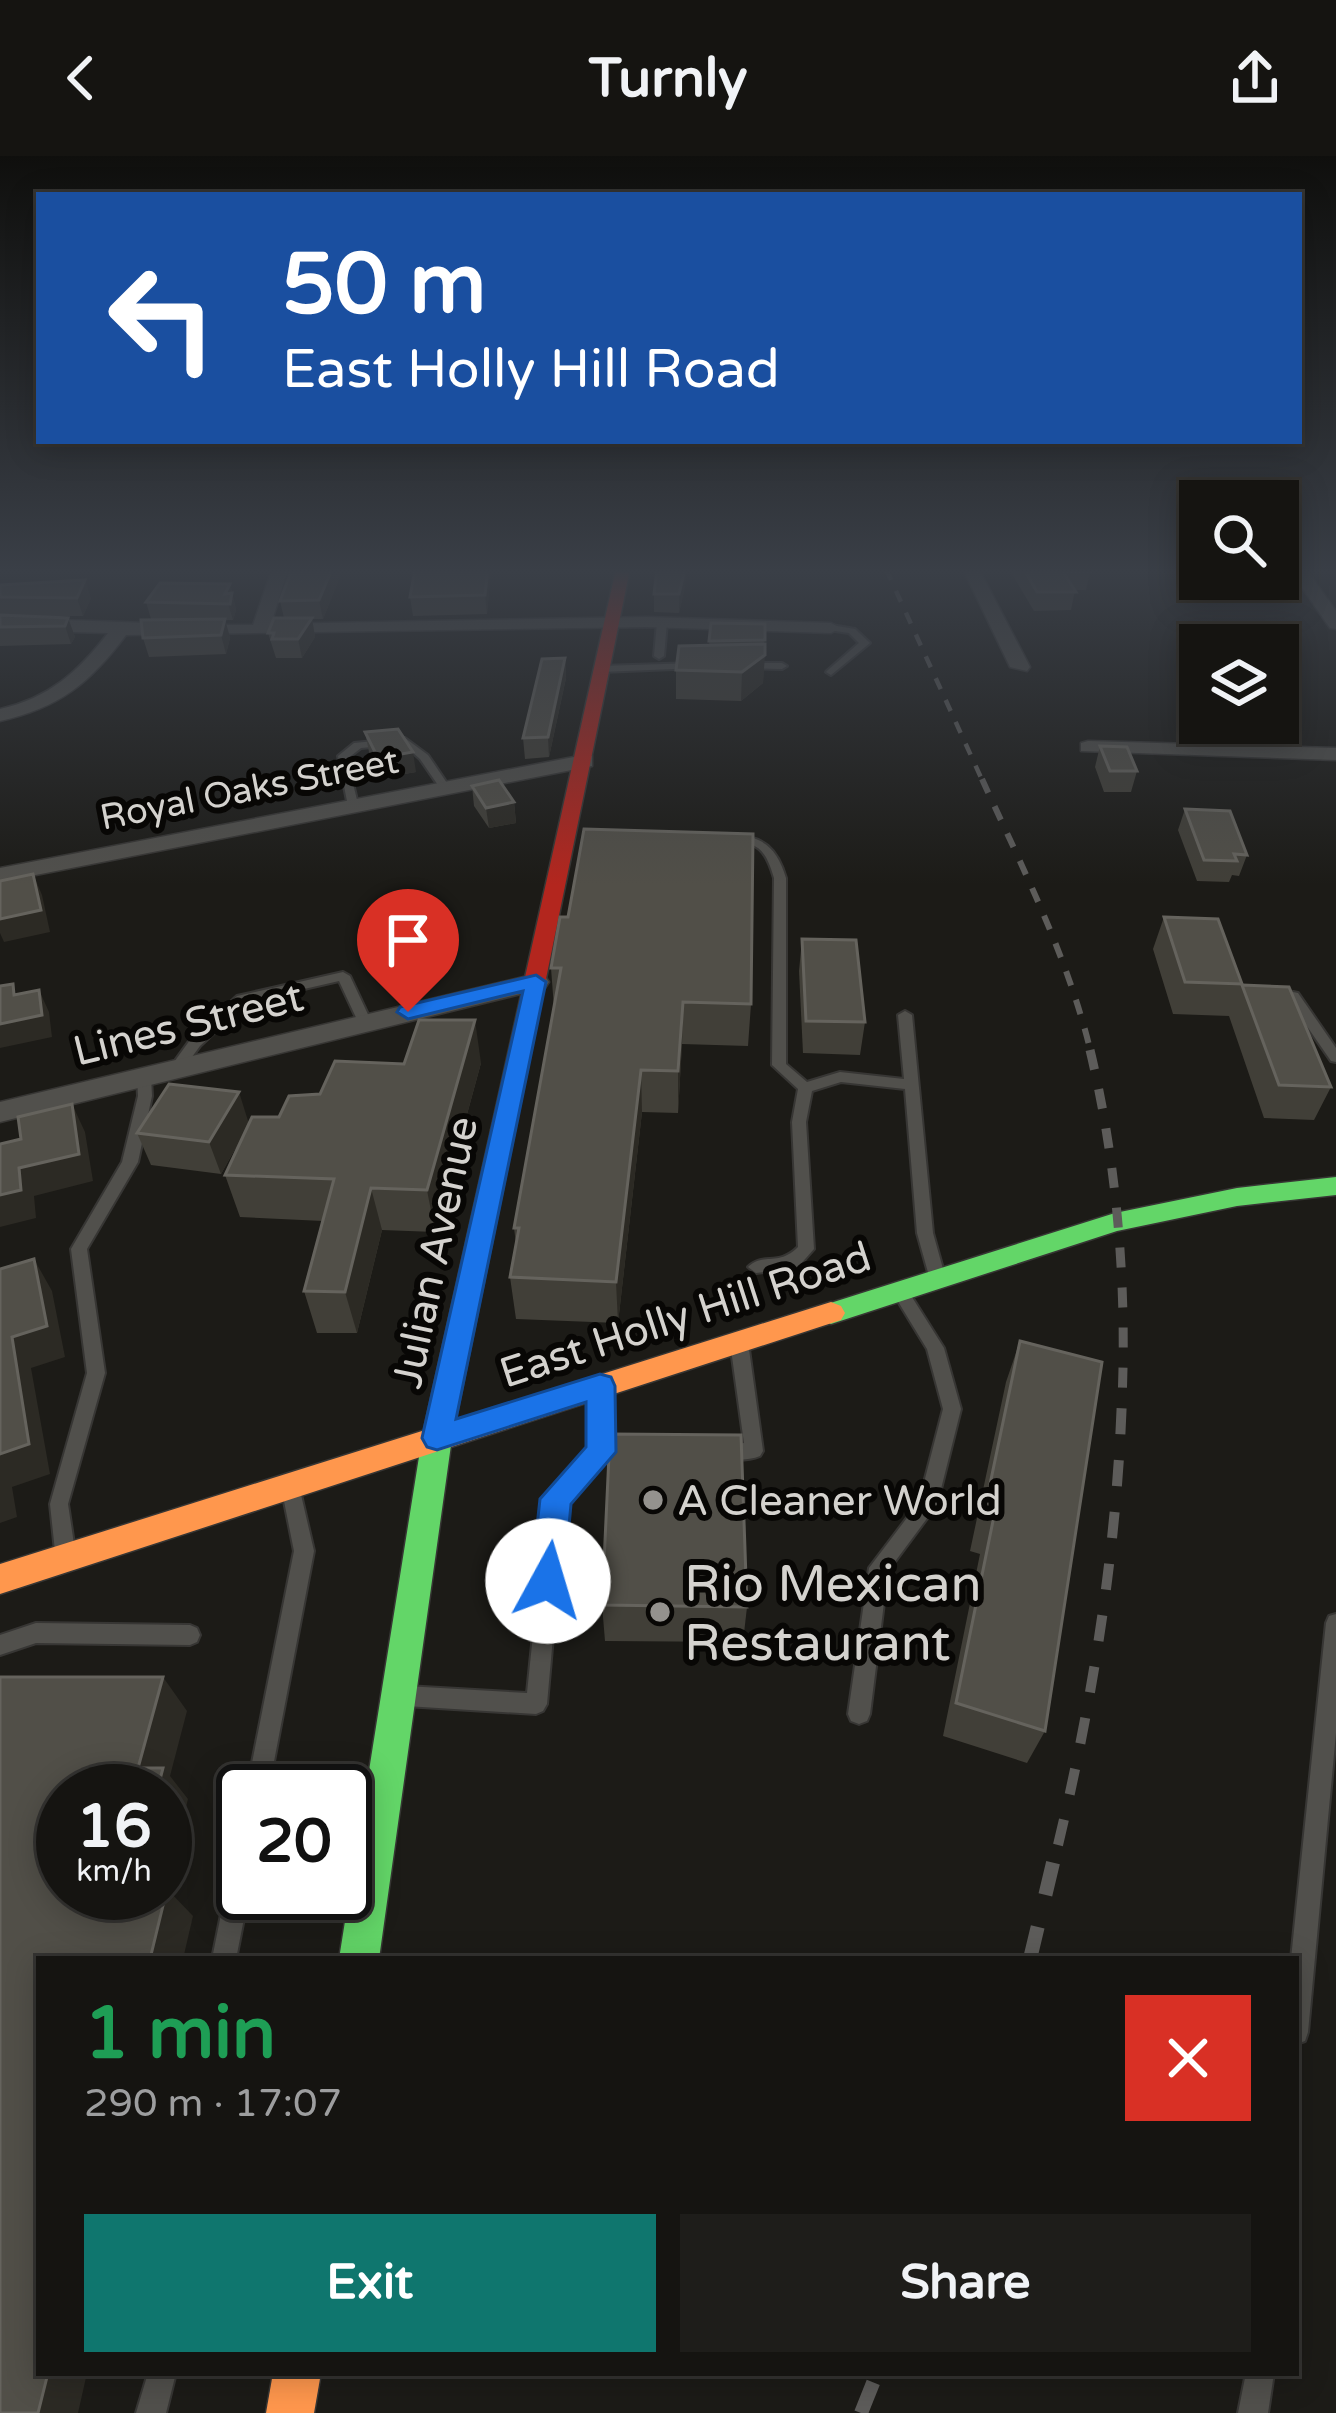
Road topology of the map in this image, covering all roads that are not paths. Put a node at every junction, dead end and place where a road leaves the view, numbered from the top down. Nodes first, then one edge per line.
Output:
1 (83, 674) edge
2 (600, 674) edge
3 (0, 715) edge
4 (1088, 747) dead end
5 (1336, 754) edge
6 (584, 761) junction
7 (444, 786) junction
8 (352, 804) junction
9 (725, 836) edge
10 (0, 875) edge
11 (536, 982) junction
12 (1293, 996) edge
13 (905, 1015) dead end
14 (365, 1022) junction
15 (1336, 1058) edge
16 (176, 1069) junction
17 (144, 1077) junction
18 (912, 1085) junction
19 (805, 1088) junction
20 (0, 1112) edge
21 (1329, 1186) edge
22 (1336, 1212) edge
23 (756, 1267) dead end
24 (937, 1276) junction
25 (898, 1289) junction
26 (739, 1341) junction
27 (600, 1386) junction
28 (437, 1438) junction
29 (710, 1451) edge
30 (290, 1486) junction
31 (66, 1557) junction
32 (0, 1579) edge
33 (1336, 1623) edge
34 (190, 1635) dead end
35 (0, 1645) edge
36 (399, 1695) junction
37 (859, 1714) dead end
38 (262, 1764) edge
39 (372, 1787) edge
40 (385, 1787) junction
41 (232, 1920) edge
42 (225, 1956) edge
43 (359, 1956) edge
44 (1299, 2001) edge
45 (161, 2376) edge
46 (296, 2376) edge
47 (1259, 2376) edge
48 (151, 2413) edge
49 (290, 2413) edge
50 (1253, 2413) edge

1 - 3 street
2 - 6 street, Julian Avenue
4 - 5 street
6 - 7 street, Royal Oaks Street
6 - 11 street, Julian Avenue
7 - 8 street, Royal Oaks Street
7 - 8 lane
8 - 10 street, Royal Oaks Street
9 - 19 lane
11 - 14 street, Lines Street
11 - 28 street, Julian Avenue
12 - 15 lane
13 - 18 lane
14 - 16 street, Lines Street
14 - 16 lane
16 - 17 street, Lines Street
17 - 20 street, Lines Street
17 - 31 lane
18 - 19 lane
18 - 24 lane
19 - 23 lane
21 - 22 lane
21 - 24 street, East Holly Hill Road
24 - 25 street, East Holly Hill Road
25 - 26 street, East Holly Hill Road
25 - 37 lane
26 - 27 street, East Holly Hill Road
26 - 29 lane
27 - 28 street, East Holly Hill Road
27 - 36 lane
28 - 30 street, East Holly Hill Road
28 - 36 street, Julian Avenue
30 - 31 street, East Holly Hill Road
30 - 38 lane
31 - 32 street, East Holly Hill Road
33 - 44 lane
34 - 35 lane
36 - 40 street, Julian Avenue
39 - 40 lane
40 - 43 street, Julian Avenue
41 - 42 lane
45 - 48 lane
46 - 49 street
47 - 50 lane

